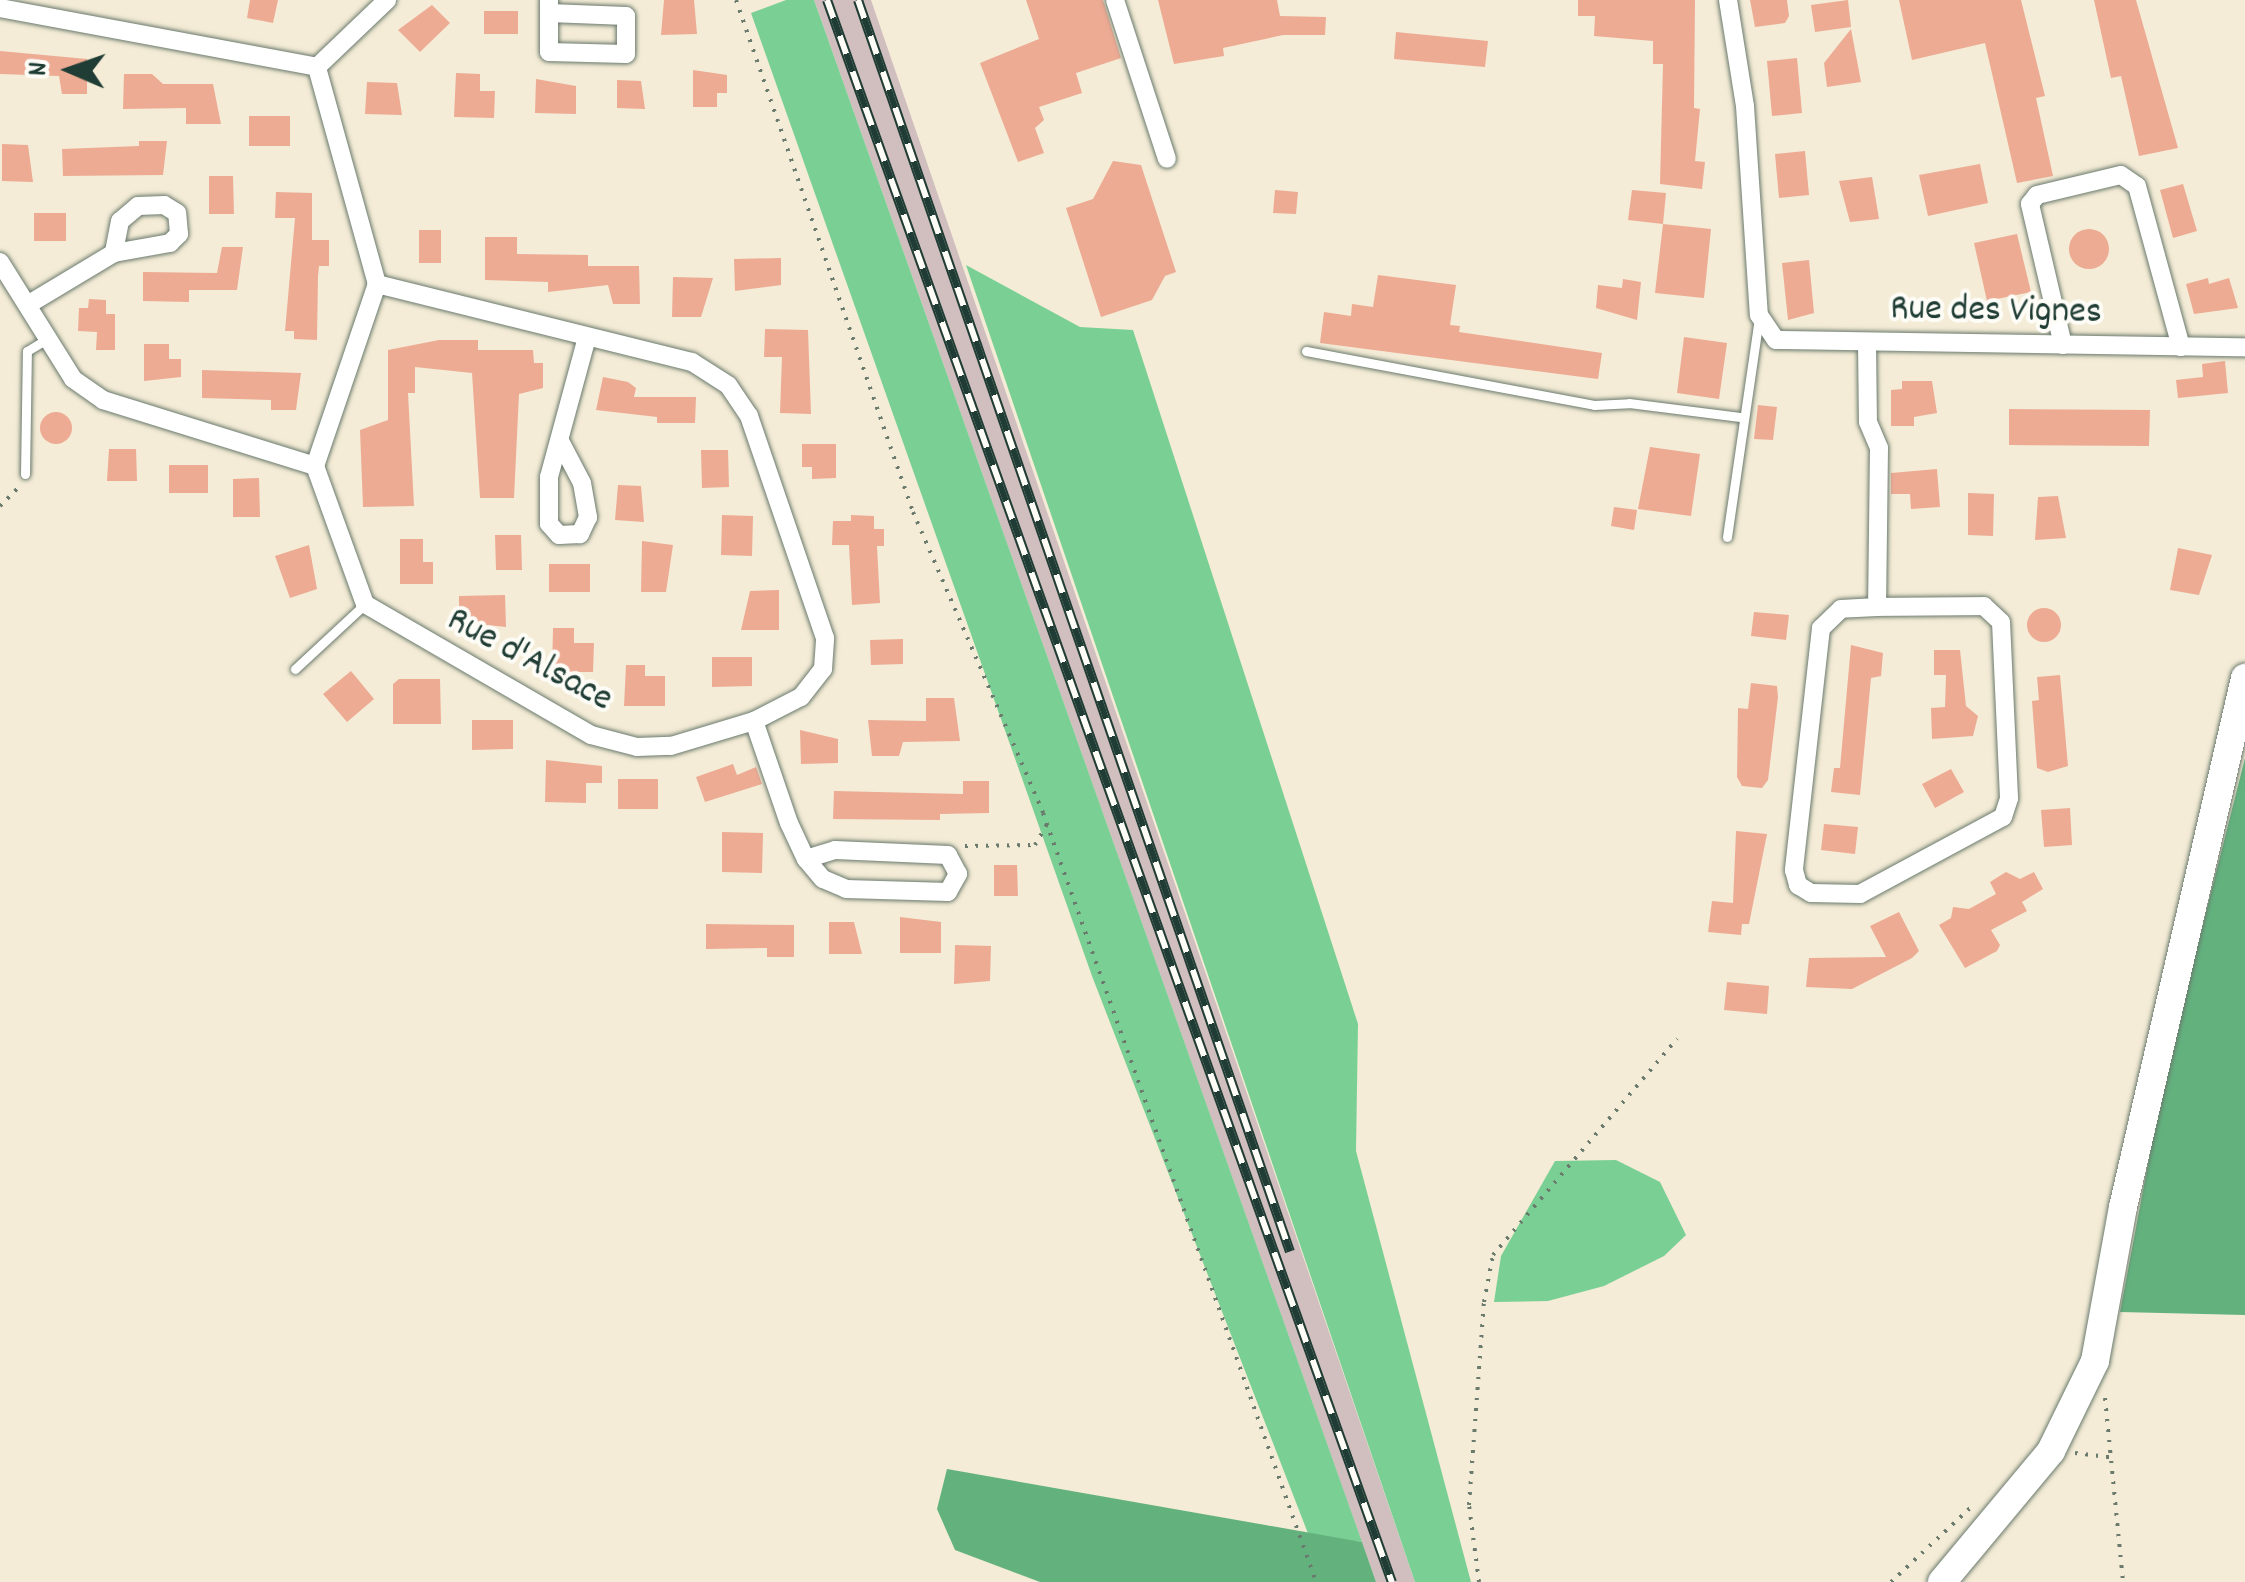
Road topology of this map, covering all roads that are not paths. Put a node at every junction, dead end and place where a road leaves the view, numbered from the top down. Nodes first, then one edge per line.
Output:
1 (388, 0) edge
2 (1115, 0) edge
3 (1728, 0) edge
4 (549, 7) edge
5 (0, 8) edge
6 (317, 67) junction
7 (1167, 159) dead end
8 (114, 253) dead end
9 (0, 262) edge
10 (377, 284) junction
11 (29, 304) junction
12 (1759, 314) junction
13 (587, 337) junction
14 (47, 339) junction
15 (1867, 343) junction
16 (2063, 346) junction
17 (2181, 347) junction
18 (2245, 348) edge
19 (1306, 350) dead end
20 (1740, 417) junction
21 (562, 443) dead end
22 (315, 466) junction
23 (25, 474) road end
24 (1727, 537) dead end
25 (364, 604) junction
26 (1877, 607) junction
27 (295, 669) dead end
28 (2245, 678) edge
29 (754, 721) junction
30 (806, 858) junction
31 (1942, 1582) edge

1 - 6 street
2 - 7 street
3 - 12 street
4 - 4 street
5 - 6 street
6 - 10 street
8 - 11 street
9 - 11 street
10 - 13 street, Rue d'Alsace
10 - 22 street
11 - 14 street
12 - 15 street, Rue des Vignes
12 - 20 lane
13 - 21 street
13 - 29 street, Rue d'Alsace
14 - 22 street
14 - 23 lane
15 - 16 street, Rue des Vignes
15 - 26 street
16 - 17 street, Rue des Vignes
16 - 17 street
17 - 18 street, Rue des Vignes
19 - 20 lane
20 - 24 lane
22 - 25 street
25 - 27 lane
25 - 29 street, Rue d'Alsace
26 - 26 street
28 - 31 main road
29 - 30 street
30 - 30 street

